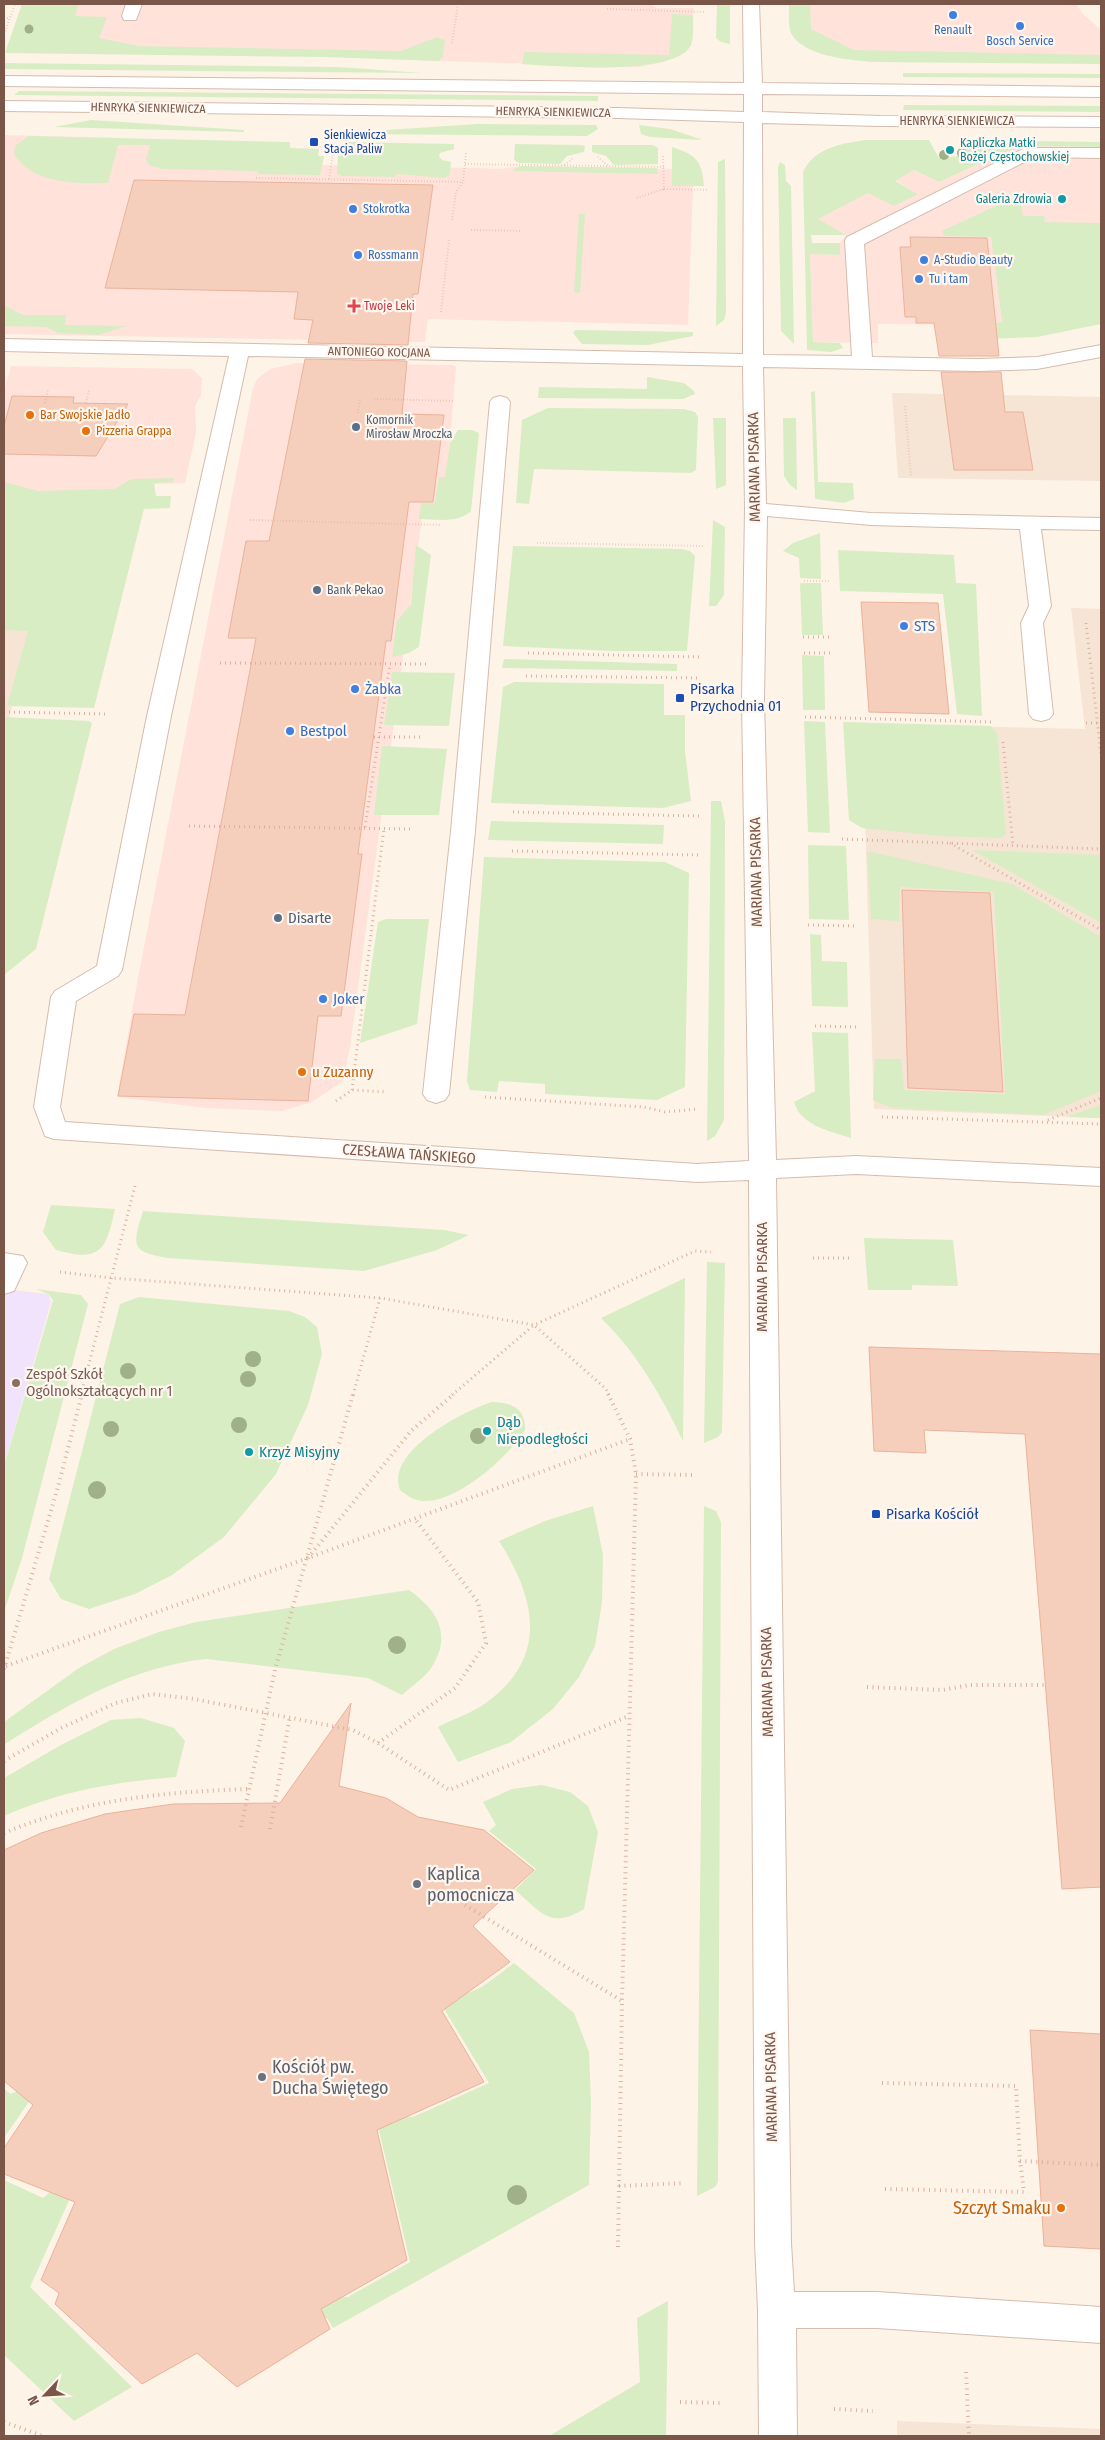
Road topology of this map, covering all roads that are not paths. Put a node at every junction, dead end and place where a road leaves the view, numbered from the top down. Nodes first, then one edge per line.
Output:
1 (751, 4) edge
2 (4, 81) edge
3 (753, 89) junction
4 (1101, 92) edge
5 (4, 107) edge
6 (753, 117) junction
7 (1101, 122) edge
8 (1101, 152) edge
9 (4, 345) edge
10 (240, 349) junction
11 (1101, 351) edge
12 (754, 360) junction
13 (862, 363) junction
14 (500, 402) dead end
15 (756, 509) junction
16 (1030, 524) junction
17 (1101, 524) edge
18 (1041, 714) dead end
19 (436, 1094) dead end
20 (763, 1170) junction
21 (1101, 1177) edge
22 (777, 2310) junction
23 (1101, 2325) edge
24 (778, 2436) edge

1 - 3 street, MARIANA PISARKA
2 - 3 street, HENRYKA SIENKIEWICZA
3 - 4 street, HENRYKA SIENKIEWICZA
3 - 6 street, MARIANA PISARKA
5 - 6 street, HENRYKA SIENKIEWICZA
6 - 7 street, HENRYKA SIENKIEWICZA
6 - 12 street, MARIANA PISARKA
8 - 13 street
9 - 10 street, ANTONIEGO KOCJANA
10 - 12 street, ANTONIEGO KOCJANA
10 - 20 street, CZESŁAWA TAŃSKIEGO
11 - 13 street, ANTONIEGO KOCJANA
12 - 13 street, ANTONIEGO KOCJANA
12 - 15 street, MARIANA PISARKA
14 - 19 street
15 - 16 street
15 - 20 street, MARIANA PISARKA
16 - 17 street
16 - 18 street
20 - 21 street, CZESŁAWA TAŃSKIEGO
20 - 22 street, MARIANA PISARKA
22 - 23 street
22 - 24 street, MARIANA PISARKA

